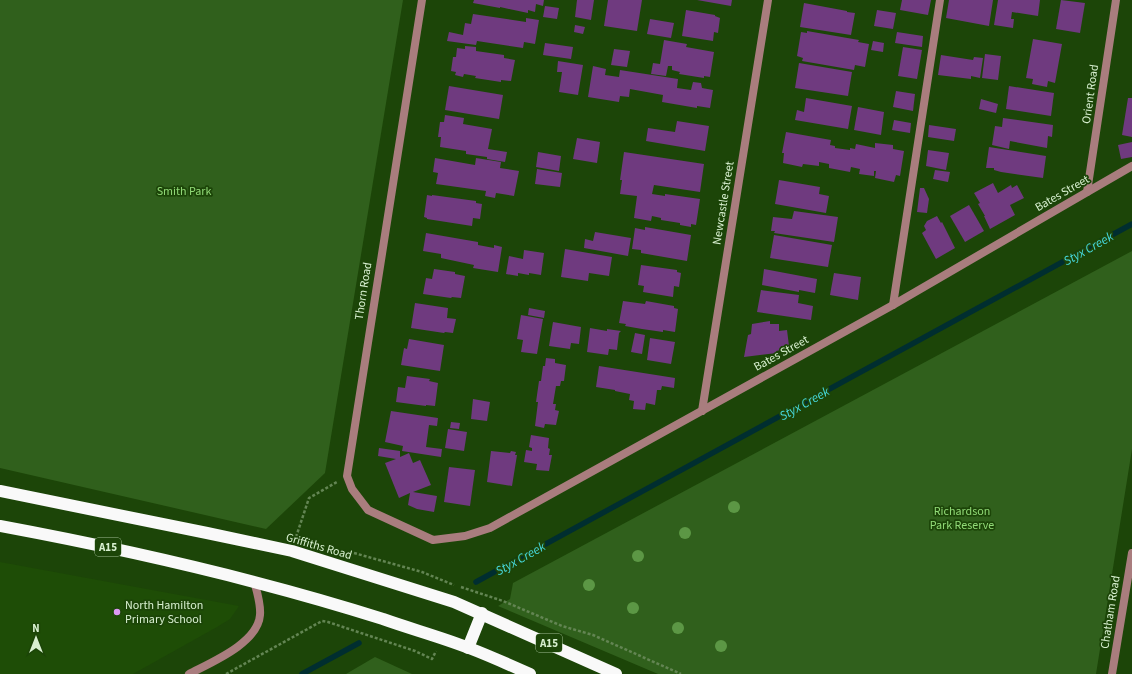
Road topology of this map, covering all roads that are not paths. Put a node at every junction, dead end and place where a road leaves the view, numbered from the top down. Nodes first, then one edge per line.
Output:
1 (422, 0) edge
2 (768, 0) edge
3 (940, 0) edge
4 (1116, 0) edge
5 (1132, 166) edge
6 (1087, 192) junction
7 (893, 305) junction
8 (702, 411) junction
9 (0, 491) edge
10 (0, 526) edge
11 (433, 540) joint
12 (1132, 554) edge
13 (254, 581) junction
14 (482, 613) junction
15 (468, 648) junction
16 (189, 674) edge
17 (530, 674) edge
18 (616, 674) edge
19 (1112, 674) edge

1 - 11 street, Thorn Road
2 - 8 street, Newcastle Street
3 - 7 street
4 - 6 street, Orient Road
5 - 6 street, Bates Street
6 - 7 street, Bates Street
7 - 8 street, Bates Street
8 - 11 street, Bates Street
9 - 14 highway, Griffiths Road / A15
10 - 13 highway, A15
12 - 19 street, Chatham Road
13 - 15 highway, A15
13 - 16 street
14 - 15 highway
14 - 18 highway, Griffiths Road / A15
15 - 17 highway, A15

